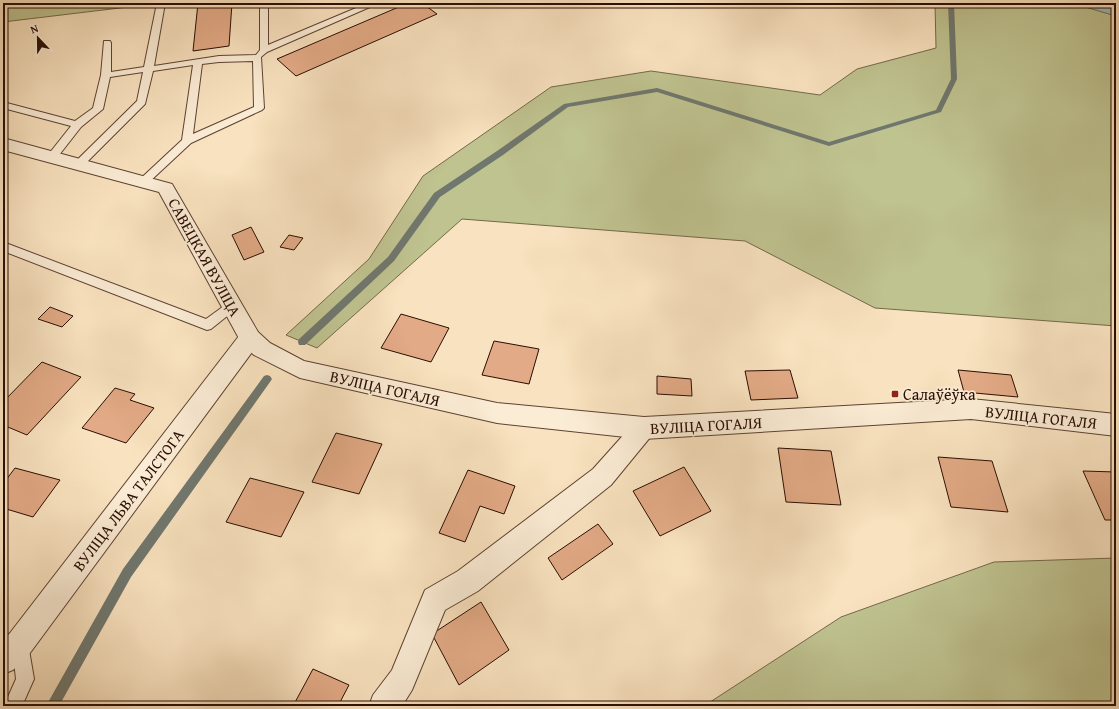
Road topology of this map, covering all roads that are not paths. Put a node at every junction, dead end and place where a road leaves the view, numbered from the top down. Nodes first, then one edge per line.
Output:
1 (160, 3) edge
2 (264, 3) edge
3 (375, 3) edge
4 (107, 43) dead end
5 (264, 50) junction
6 (257, 58) junction
7 (198, 62) junction
8 (149, 68) junction
9 (106, 75) junction
10 (3, 105) edge
11 (77, 125) junction
12 (187, 141) junction
13 (3, 144) edge
14 (52, 157) junction
15 (79, 164) junction
16 (143, 181) junction
17 (3, 246) edge
18 (232, 306) junction
19 (250, 338) junction
20 (300, 369) joint
21 (1116, 425) edge
22 (644, 428) junction
23 (20, 642) junction
24 (3, 660) edge
25 (12, 706) edge
26 (384, 706) edge

1 - 8 lane
2 - 5 lane
3 - 5 lane
4 - 9 lane
5 - 6 lane
6 - 7 lane
6 - 12 lane
7 - 8 lane
7 - 12 lane
8 - 9 lane
8 - 15 lane
9 - 11 lane
10 - 11 lane
11 - 14 lane
12 - 16 lane
13 - 14 street, САВЕЦКАЯ ВУЛІЦА
14 - 15 street, САВЕЦКАЯ ВУЛІЦА
15 - 16 street, САВЕЦКАЯ ВУЛІЦА
16 - 18 street, САВЕЦКАЯ ВУЛІЦА
17 - 18 lane
18 - 19 street, САВЕЦКАЯ ВУЛІЦА
19 - 20 street, САВЕЦКАЯ ВУЛІЦА
19 - 23 street, ВУЛІЦА ЛЬВА ТАЛСТОГА
20 - 22 street, ВУЛІЦА ГОГАЛЯ
21 - 22 street, ВУЛІЦА ГОГАЛЯ
22 - 26 street
23 - 24 street, ВУЛІЦА ЛЬВА ТАЛСТОГА
23 - 25 lane

